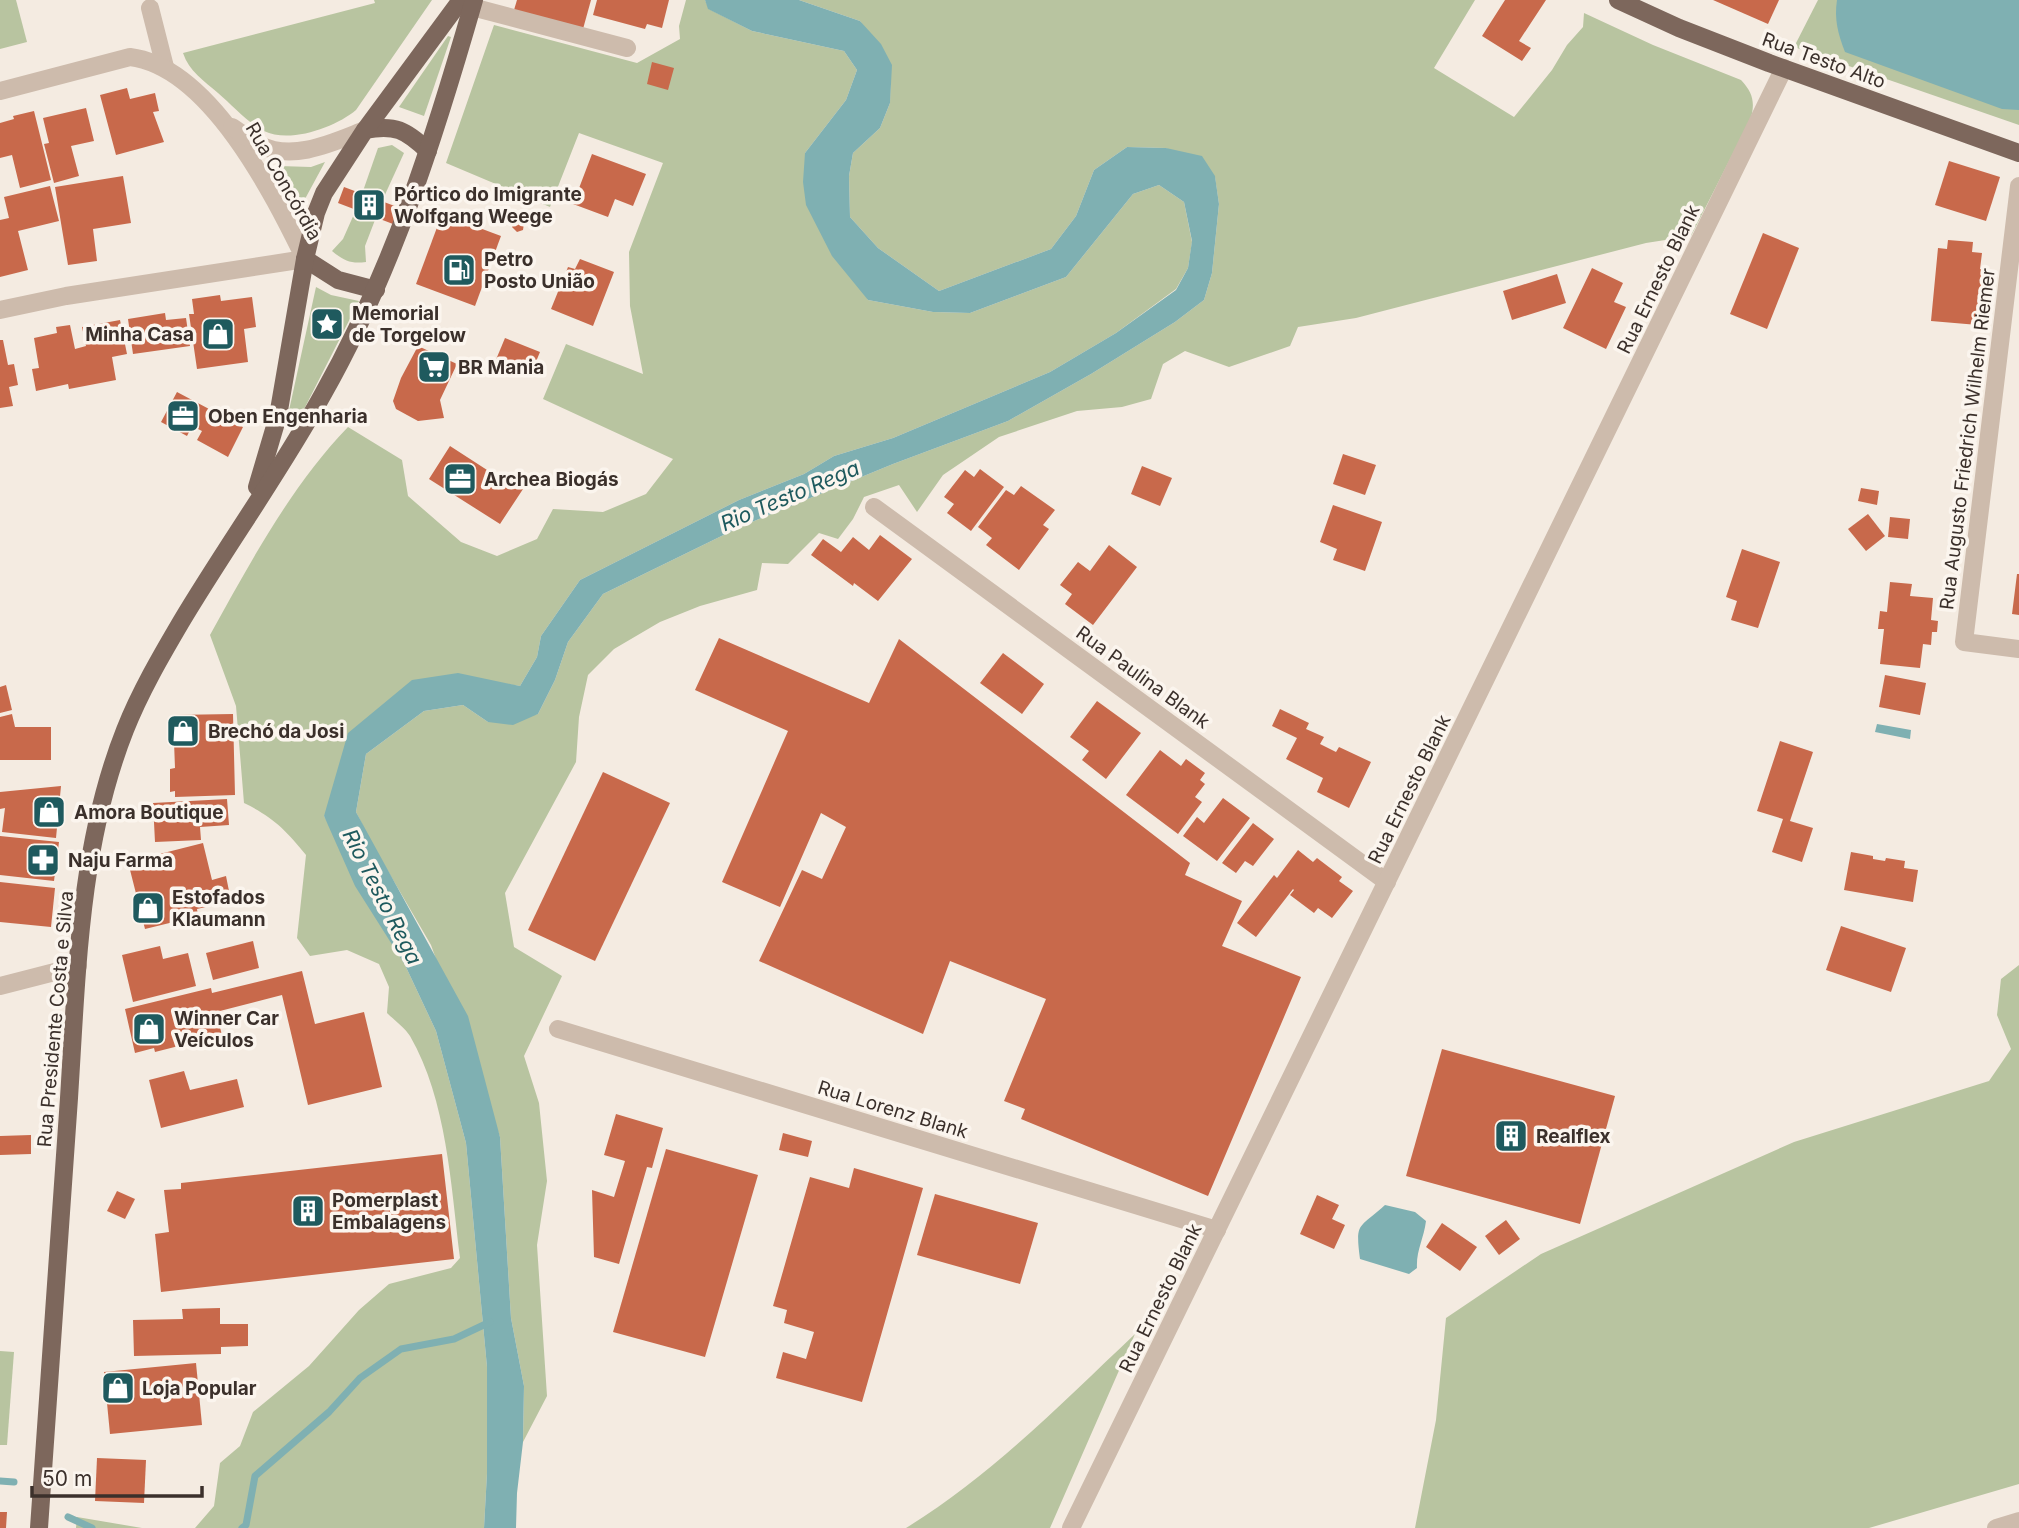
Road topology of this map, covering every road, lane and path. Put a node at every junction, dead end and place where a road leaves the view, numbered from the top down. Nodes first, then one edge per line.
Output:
1 (1618, 0) edge
2 (469, 2) edge
3 (150, 8) dead end
4 (627, 48) dead end
5 (165, 66) junction
6 (1784, 68) junction
7 (0, 91) edge
8 (226, 124) junction
9 (365, 130) junction
10 (428, 151) junction
11 (2019, 153) edge
12 (2019, 186) edge
13 (305, 260) junction
14 (376, 290) junction
15 (0, 310) edge
16 (874, 507) dead end
17 (250, 510) junction
18 (2019, 649) edge
19 (1387, 882) junction
20 (78, 967) junction
21 (0, 986) edge
22 (558, 1029) dead end
23 (1217, 1230) junction
24 (2019, 1521) edge
25 (39, 1528) edge
26 (1071, 1528) edge
27 (1996, 1528) edge

1 - 6 main road, Rua Testo Alto
2 - 4 street
2 - 9 main road, Rua Presidente Costa e Silva
2 - 10 main road, Rua Presidente Costa e Silva
3 - 5 street
5 - 7 street, Rua Concórdia
5 - 8 street, Rua Concórdia
6 - 11 main road, Rua Testo Alto
6 - 19 street, Rua Ernesto Blank
8 - 9 street, Rua Concórdia
8 - 13 street, Rua Concórdia
9 - 10 main road
9 - 13 main road, Rua Presidente Costa e Silva
10 - 14 main road, Rua Presidente Costa e Silva
12 - 18 street, Rua Augusto Friedrich Wilhelm Riemer
13 - 14 main road
13 - 15 street
13 - 17 main road, Rua Presidente Costa e Silva
14 - 17 main road, Rua Presidente Costa e Silva
16 - 19 street, Rua Paulina Blank
17 - 20 main road, Rua Presidente Costa e Silva
19 - 23 street, Rua Ernesto Blank
20 - 21 street
20 - 25 main road, Rua Presidente Costa e Silva
22 - 23 street, Rua Lorenz Blank
23 - 26 street, Rua Ernesto Blank
24 - 27 street

